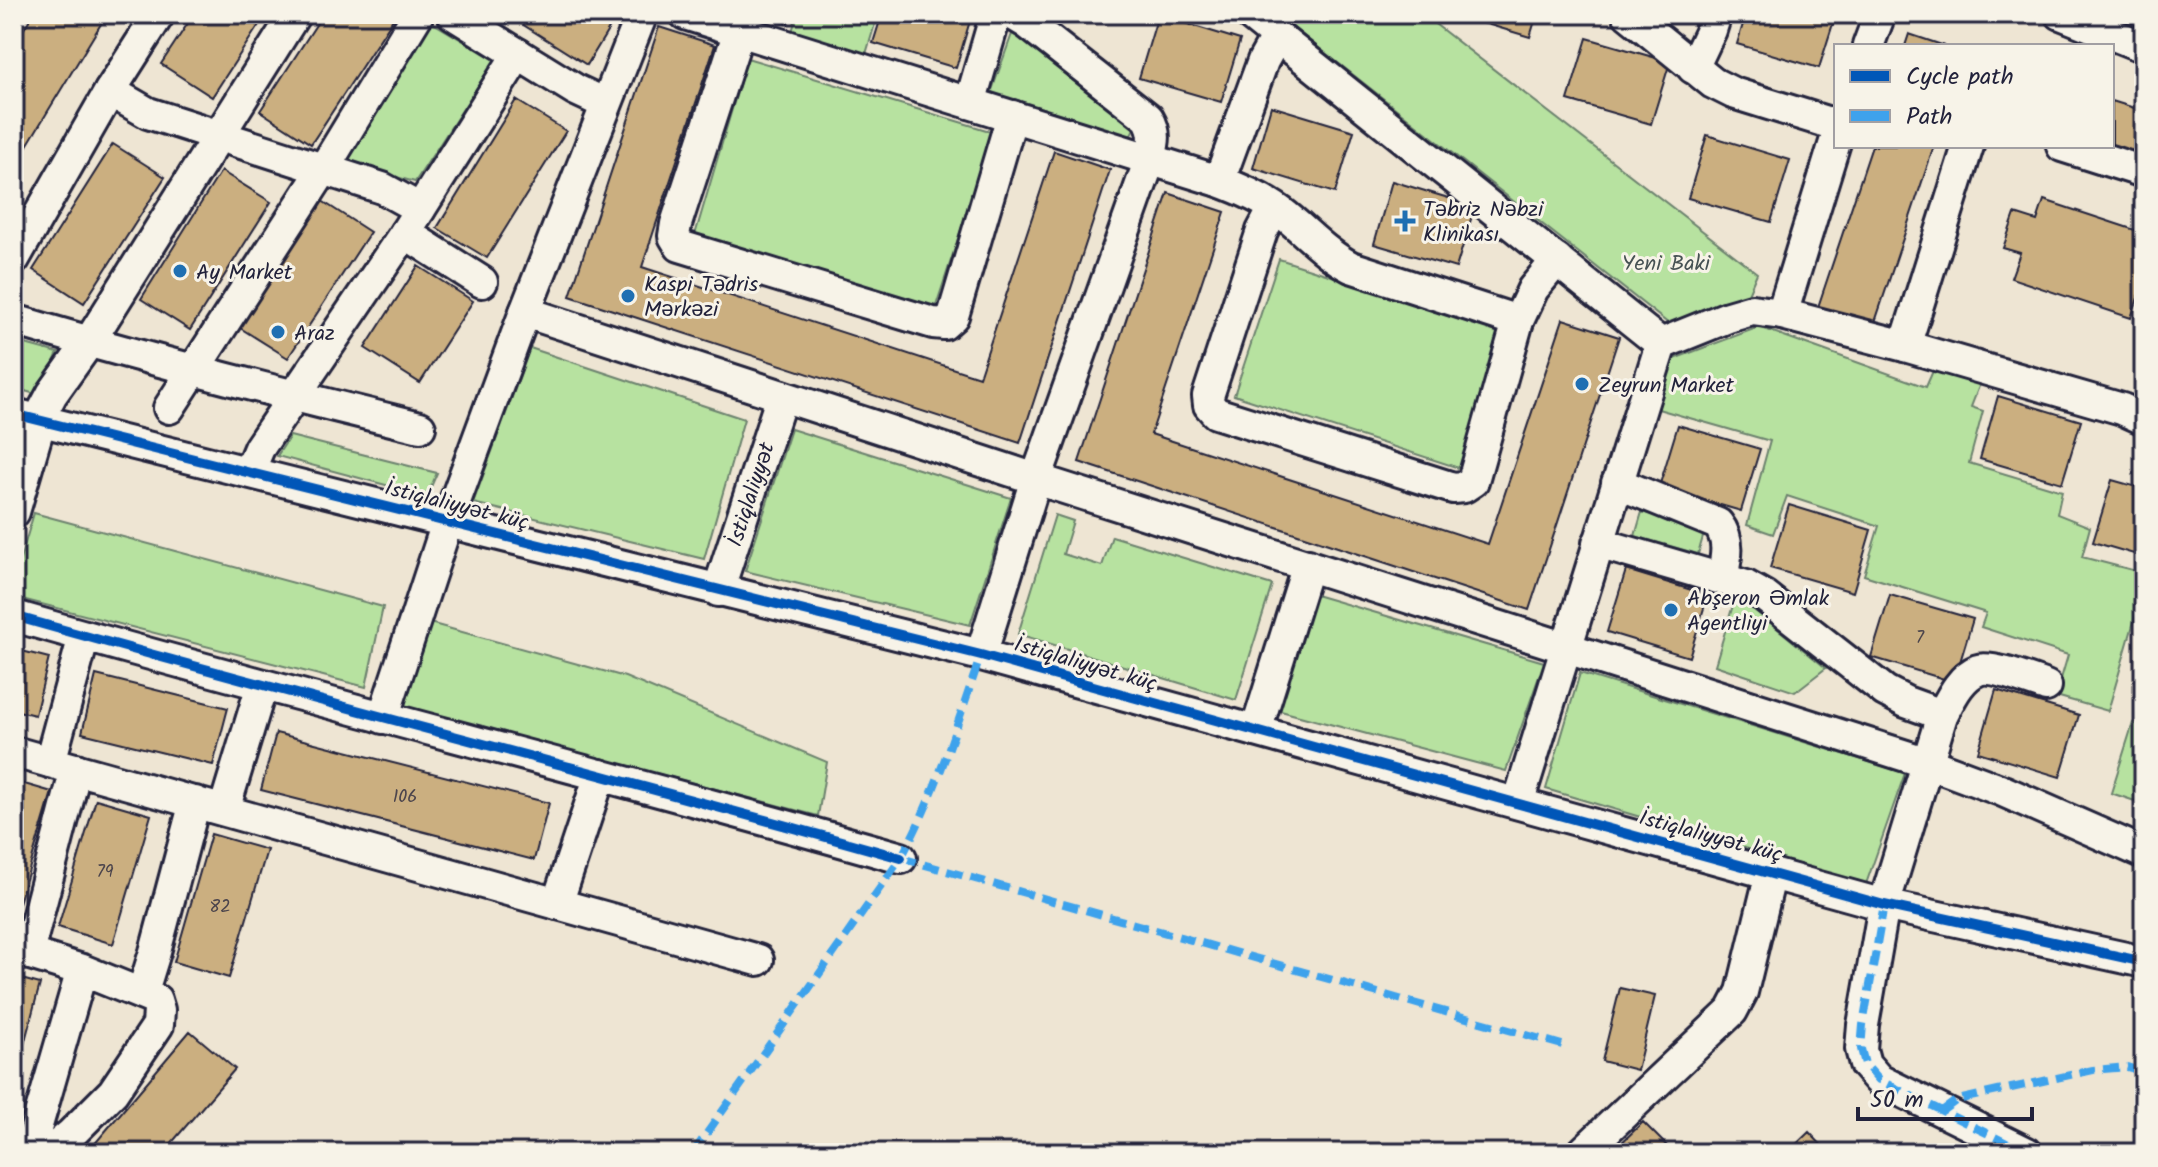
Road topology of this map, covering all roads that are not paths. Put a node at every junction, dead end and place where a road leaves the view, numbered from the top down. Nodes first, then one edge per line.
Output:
1 (159, 14) edge
2 (295, 14) edge
3 (418, 14) edge
4 (453, 14) edge
5 (642, 14) edge
6 (685, 14) edge
7 (996, 14) edge
8 (1012, 14) edge
9 (1249, 14) edge
10 (1628, 14) edge
11 (1716, 14) edge
12 (1880, 14) edge
13 (2061, 14) edge
14 (739, 31) junction
15 (1277, 36) junction
16 (1869, 44) edge
17 (2144, 47) edge
18 (518, 54) junction
19 (1693, 68) junction
20 (110, 91) junction
21 (970, 103) junction
22 (606, 104) junction
23 (1012, 116) junction
24 (1834, 124) edge
25 (221, 135) junction
26 (1834, 145) edge
27 (1967, 148) edge
28 (2068, 148) edge
29 (1150, 159) junction
30 (323, 170) junction
31 (2144, 172) edge
32 (1219, 181) junction
33 (1274, 208) junction
34 (412, 221) junction
35 (14, 259) edge
36 (1557, 260) junction
37 (482, 282) dead end
38 (525, 312) junction
39 (1782, 314) junction
40 (14, 320) edge
41 (1518, 321) junction
42 (89, 342) junction
43 (1661, 344) junction
44 (1905, 346) junction
45 (195, 369) junction
46 (782, 396) junction
47 (293, 397) junction
48 (169, 408) dead end
49 (27, 417) edge
50 (2144, 419) edge
51 (420, 427) dead end
52 (249, 472) junction
53 (1036, 479) junction
54 (1617, 483) junction
55 (14, 512) edge
56 (447, 523) junction
57 (1598, 543) junction
58 (1308, 565) junction
59 (1722, 579) junction
60 (718, 591) junction
61 (14, 616) edge
62 (84, 636) junction
63 (1566, 647) junction
64 (981, 655) junction
65 (262, 685) junction
66 (2046, 686) dead end
67 (1942, 715) junction
68 (383, 718) junction
69 (1256, 731) junction
70 (14, 752) edge
71 (1928, 763) junction
72 (63, 766) junction
73 (600, 775) junction
74 (195, 802) junction
75 (1518, 803) junction
76 (224, 810) junction
77 (2144, 853) edge
78 (901, 858) dead end
79 (1771, 873) junction
80 (557, 904) junction
81 (1884, 905) junction
82 (21, 951) edge
83 (758, 960) dead end
84 (2144, 962) edge
85 (82, 970) junction
86 (142, 994) junction
87 (29, 1153) edge
88 (49, 1153) edge
89 (1582, 1153) edge
90 (2027, 1153) edge

1 - 20 street
2 - 25 street
3 - 30 street
4 - 18 street
5 - 22 street
6 - 14 street
7 - 21 street
8 - 29 street
9 - 15 street
10 - 19 street
11 - 19 street
12 - 16 street
13 - 17 street
14 - 21 street
14 - 23 street
15 - 32 street
15 - 36 street
18 - 22 street
18 - 34 street
19 - 24 street
20 - 25 street
20 - 35 street
21 - 23 street
22 - 38 street
23 - 29 street
25 - 30 street
25 - 42 street
26 - 39 street
27 - 44 street
28 - 31 street
29 - 32 street
29 - 53 street
30 - 34 street
30 - 45 street
32 - 33 street
33 - 41 street
33 - 41 street
34 - 37 street
34 - 47 street
36 - 41 street
36 - 43 street
38 - 46 street
38 - 56 street
39 - 43 street
39 - 44 street
40 - 42 street
42 - 45 street
42 - 49 street
43 - 54 street
44 - 50 street
45 - 47 street
45 - 48 street
46 - 53 street
46 - 60 street, İstiqlaliyyət
47 - 51 street
47 - 52 street
49 - 52 street, İstiqlaliyyət küç
49 - 55 street
52 - 56 street, İstiqlaliyyət küç
53 - 58 street
53 - 64 street
54 - 57 street
54 - 59 street
56 - 60 street, İstiqlaliyyət küç
56 - 68 street
57 - 59 street
57 - 63 street
58 - 63 street
58 - 69 street
59 - 67 street
60 - 64 street, İstiqlaliyyət küç
61 - 62 street
62 - 65 street
62 - 72 street
63 - 71 street
63 - 75 street
64 - 69 street, İstiqlaliyyət küç
65 - 68 street
65 - 76 street
66 - 67 street
67 - 71 street
68 - 73 street
69 - 75 street, İstiqlaliyyət küç
70 - 72 street
71 - 77 street
71 - 81 street
72 - 74 street
72 - 82 street
73 - 78 street
73 - 80 street
74 - 76 street
74 - 86 street
75 - 79 street, İstiqlaliyyət küç
76 - 80 street
79 - 81 street, İstiqlaliyyət küç
79 - 89 street
80 - 83 street
81 - 84 street, İstiqlaliyyət küç
81 - 90 street
82 - 85 street
85 - 86 street
85 - 87 street
86 - 88 street

